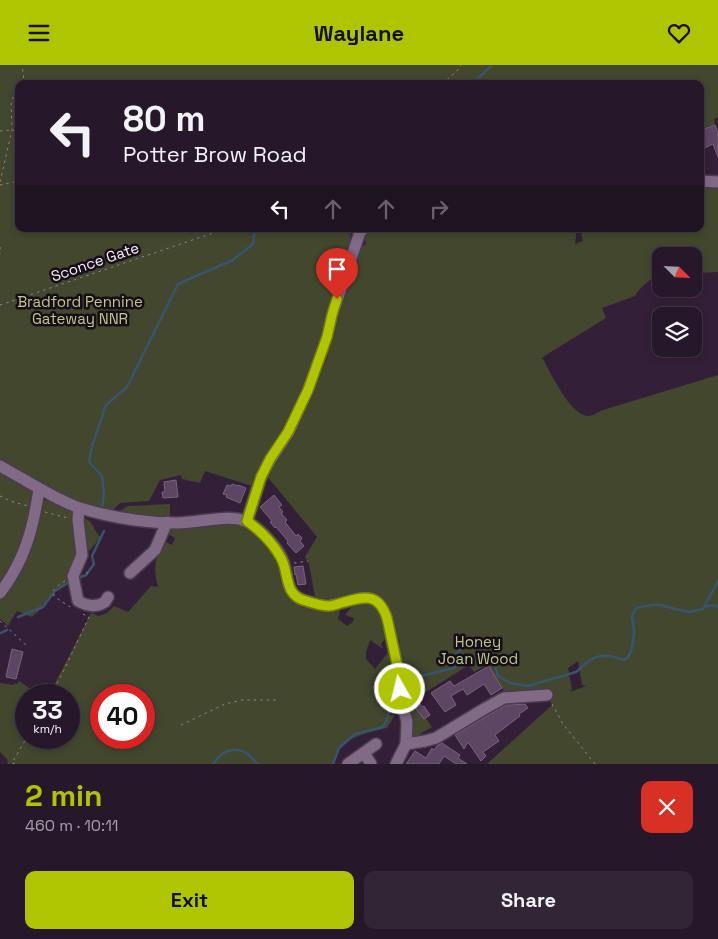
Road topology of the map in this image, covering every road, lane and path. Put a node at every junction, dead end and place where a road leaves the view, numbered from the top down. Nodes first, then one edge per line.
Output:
1 (22, 65) edge
2 (461, 65) edge
3 (24, 80) edge
4 (447, 80) edge
5 (15, 94) edge
6 (12, 129) junction
7 (15, 130) edge
8 (0, 131) edge
9 (704, 181) edge
10 (0, 182) edge
11 (15, 182) edge
12 (718, 182) edge
13 (0, 185) edge
14 (216, 232) edge
15 (362, 232) edge
16 (0, 247) edge
17 (0, 254) edge
18 (0, 305) edge
19 (0, 466) edge
20 (39, 489) junction
21 (0, 496) edge
22 (79, 508) junction
23 (36, 509) junction
24 (78, 521) junction
25 (247, 521) junction
26 (167, 522) junction
27 (308, 561) dead end
28 (284, 564) junction
29 (86, 572) dead end
30 (130, 573) dead end
31 (89, 575) dead end
32 (74, 580) junction
33 (0, 593) edge
34 (54, 597) dead end
35 (108, 597) dead end
36 (86, 616) dead end
37 (0, 621) edge
38 (27, 646) dead end
39 (57, 684) edge
40 (547, 695) joint
41 (277, 700) dead end
42 (181, 725) dead end
43 (376, 744) dead end
44 (406, 744) junction
45 (20, 749) edge
46 (364, 753) junction
47 (15, 764) edge
48 (348, 764) edge
49 (371, 764) edge
50 (396, 764) edge
51 (595, 764) edge

1 - 3 path
2 - 4 path
5 - 6 path
6 - 7 path
6 - 8 path
6 - 10 path
9 - 12 street
11 - 13 path
14 - 18 path, Sconce Gate
15 - 25 street
16 - 17 path
19 - 20 street
20 - 22 street
20 - 23 street
21 - 23 path
22 - 24 street
22 - 26 street
23 - 24 path
23 - 33 street
24 - 32 street
25 - 26 street
25 - 28 street
26 - 30 street
27 - 28 path
28 - 44 street
29 - 31 path
32 - 34 path
32 - 35 street
36 - 39 path
37 - 38 path
40 - 44 street
40 - 51 path
41 - 42 path
43 - 46 street
44 - 50 street
45 - 47 path
46 - 48 street
46 - 49 street

